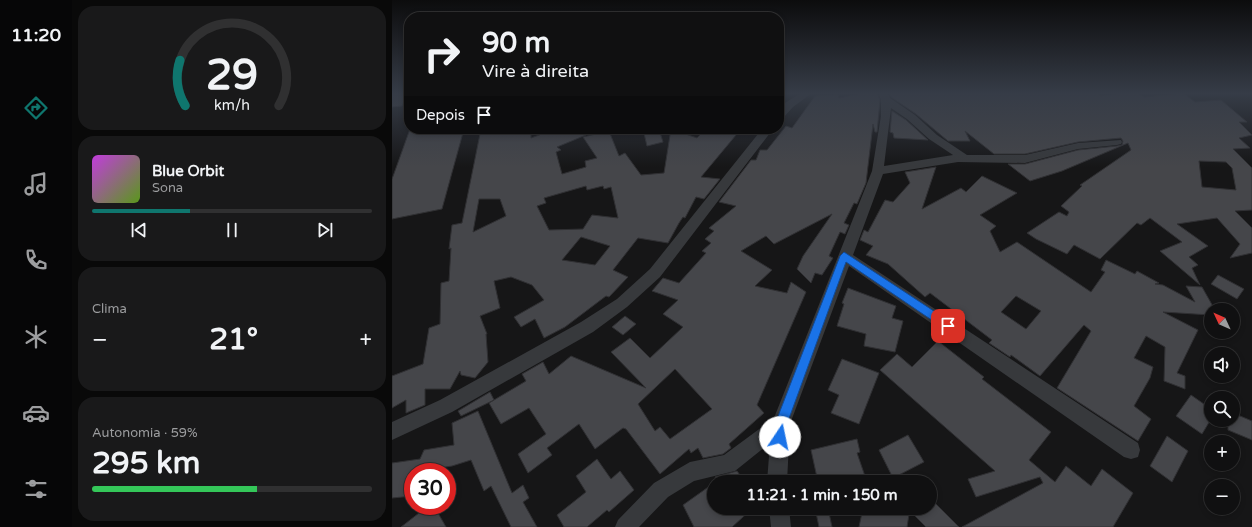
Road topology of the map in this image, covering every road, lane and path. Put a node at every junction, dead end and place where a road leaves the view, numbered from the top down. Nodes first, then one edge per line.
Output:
1 (886, 118) edge
2 (912, 118) edge
3 (764, 134) edge
4 (1117, 142) dead end
5 (964, 158) junction
6 (878, 171) junction
7 (844, 256) junction
8 (781, 424) junction
9 (392, 432) edge
10 (1131, 450) dead end
11 (777, 475) edge
12 (780, 515) edge
13 (625, 527) edge
14 (781, 527) edge

1 - 6 street
2 - 5 street
3 - 9 street
4 - 5 street
5 - 6 street
6 - 7 street
7 - 8 street
7 - 10 street
8 - 11 street
8 - 13 street
12 - 14 street

